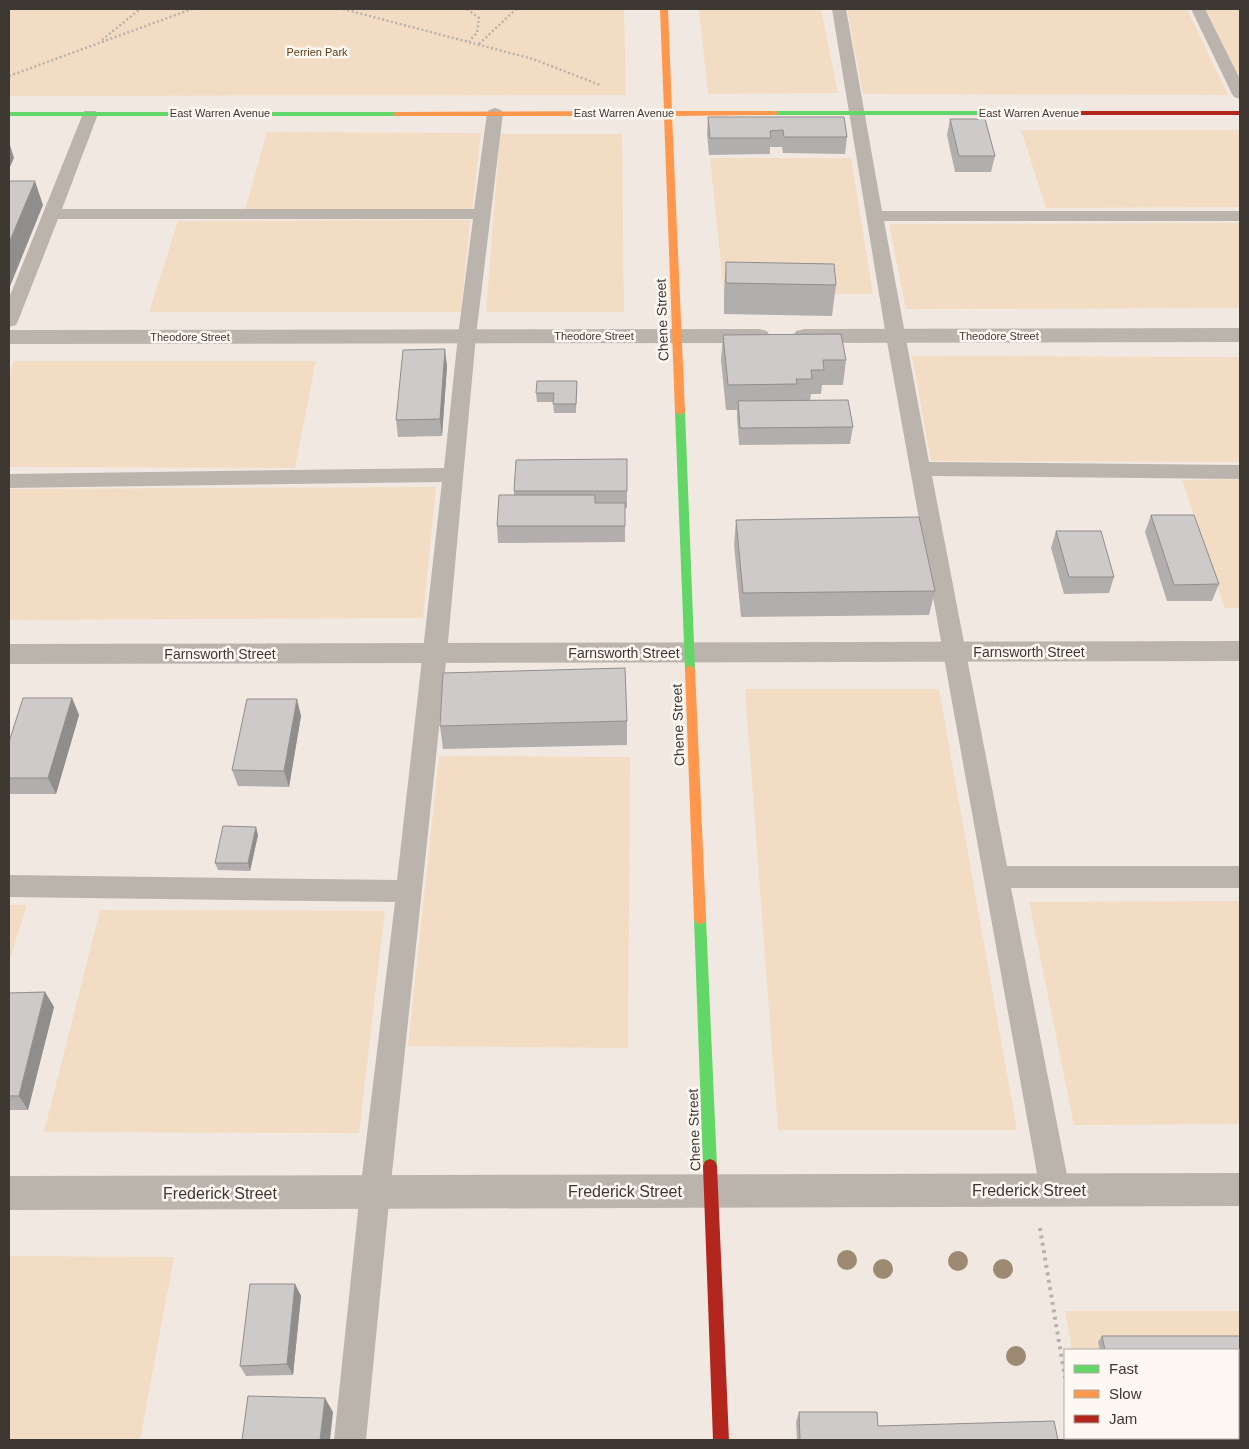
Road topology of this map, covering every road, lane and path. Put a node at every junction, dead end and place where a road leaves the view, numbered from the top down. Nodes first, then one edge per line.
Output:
1 (140, 9) edge
2 (192, 9) edge
3 (343, 9) edge
4 (467, 9) edge
5 (516, 9) edge
6 (664, 9) edge
7 (839, 9) edge
8 (1198, 9) edge
9 (469, 42) junction
10 (98, 43) junction
11 (478, 44) junction
12 (9, 76) edge
13 (607, 88) dead end
14 (1240, 94) edge
15 (495, 113) junction
16 (858, 113) junction
17 (1240, 113) edge
18 (9, 114) edge
19 (90, 114) junction
20 (668, 114) junction
21 (52, 214) junction
22 (482, 214) junction
23 (875, 216) junction
24 (1240, 216) edge
25 (9, 321) edge
26 (467, 336) junction
27 (677, 336) junction
28 (895, 336) junction
29 (1240, 336) edge
30 (9, 337) edge
31 (921, 469) junction
32 (1240, 472) edge
33 (453, 476) junction
34 (9, 481) edge
35 (690, 652) junction
36 (954, 652) junction
37 (1240, 652) edge
38 (436, 653) junction
39 (9, 654) edge
40 (996, 876) junction
41 (1240, 877) edge
42 (9, 886) edge
43 (409, 891) junction
44 (1240, 1189) edge
45 (1044, 1190) junction
46 (711, 1191) junction
47 (375, 1192) junction
48 (9, 1193) edge
49 (1064, 1369) edge
50 (350, 1440) edge
51 (721, 1440) edge

1 - 10 path
2 - 10 path
3 - 9 path
4 - 9 path
5 - 11 path
6 - 20 street, Chene Street
7 - 16 lane
8 - 14 lane
9 - 11 path
10 - 12 path
11 - 13 path
15 - 19 street, East Warren Avenue
15 - 20 street, East Warren Avenue
15 - 22 lane
16 - 17 street, East Warren Avenue
16 - 20 street, East Warren Avenue
16 - 23 lane
18 - 19 street, East Warren Avenue
19 - 21 lane
20 - 27 street, Chene Street
21 - 22 lane
21 - 25 lane
22 - 26 lane
23 - 24 lane
23 - 28 lane
26 - 27 street, Theodore Street
26 - 30 street, Theodore Street
26 - 33 lane
27 - 28 street, Theodore Street
27 - 35 street, Chene Street
28 - 29 street, Theodore Street
28 - 31 lane
31 - 32 lane
31 - 36 lane
33 - 34 lane
33 - 38 lane
35 - 36 street, Farnsworth Street
35 - 38 street, Farnsworth Street
35 - 46 street, Chene Street
36 - 37 street, Farnsworth Street
36 - 40 lane
38 - 39 street, Farnsworth Street
38 - 43 lane
40 - 41 lane
40 - 45 lane
42 - 43 lane
43 - 47 lane
44 - 45 street, Frederick Street
45 - 46 street, Frederick Street
45 - 49 path
46 - 47 street, Frederick Street
46 - 51 street, Chene Street
47 - 48 street, Frederick Street
47 - 50 lane

